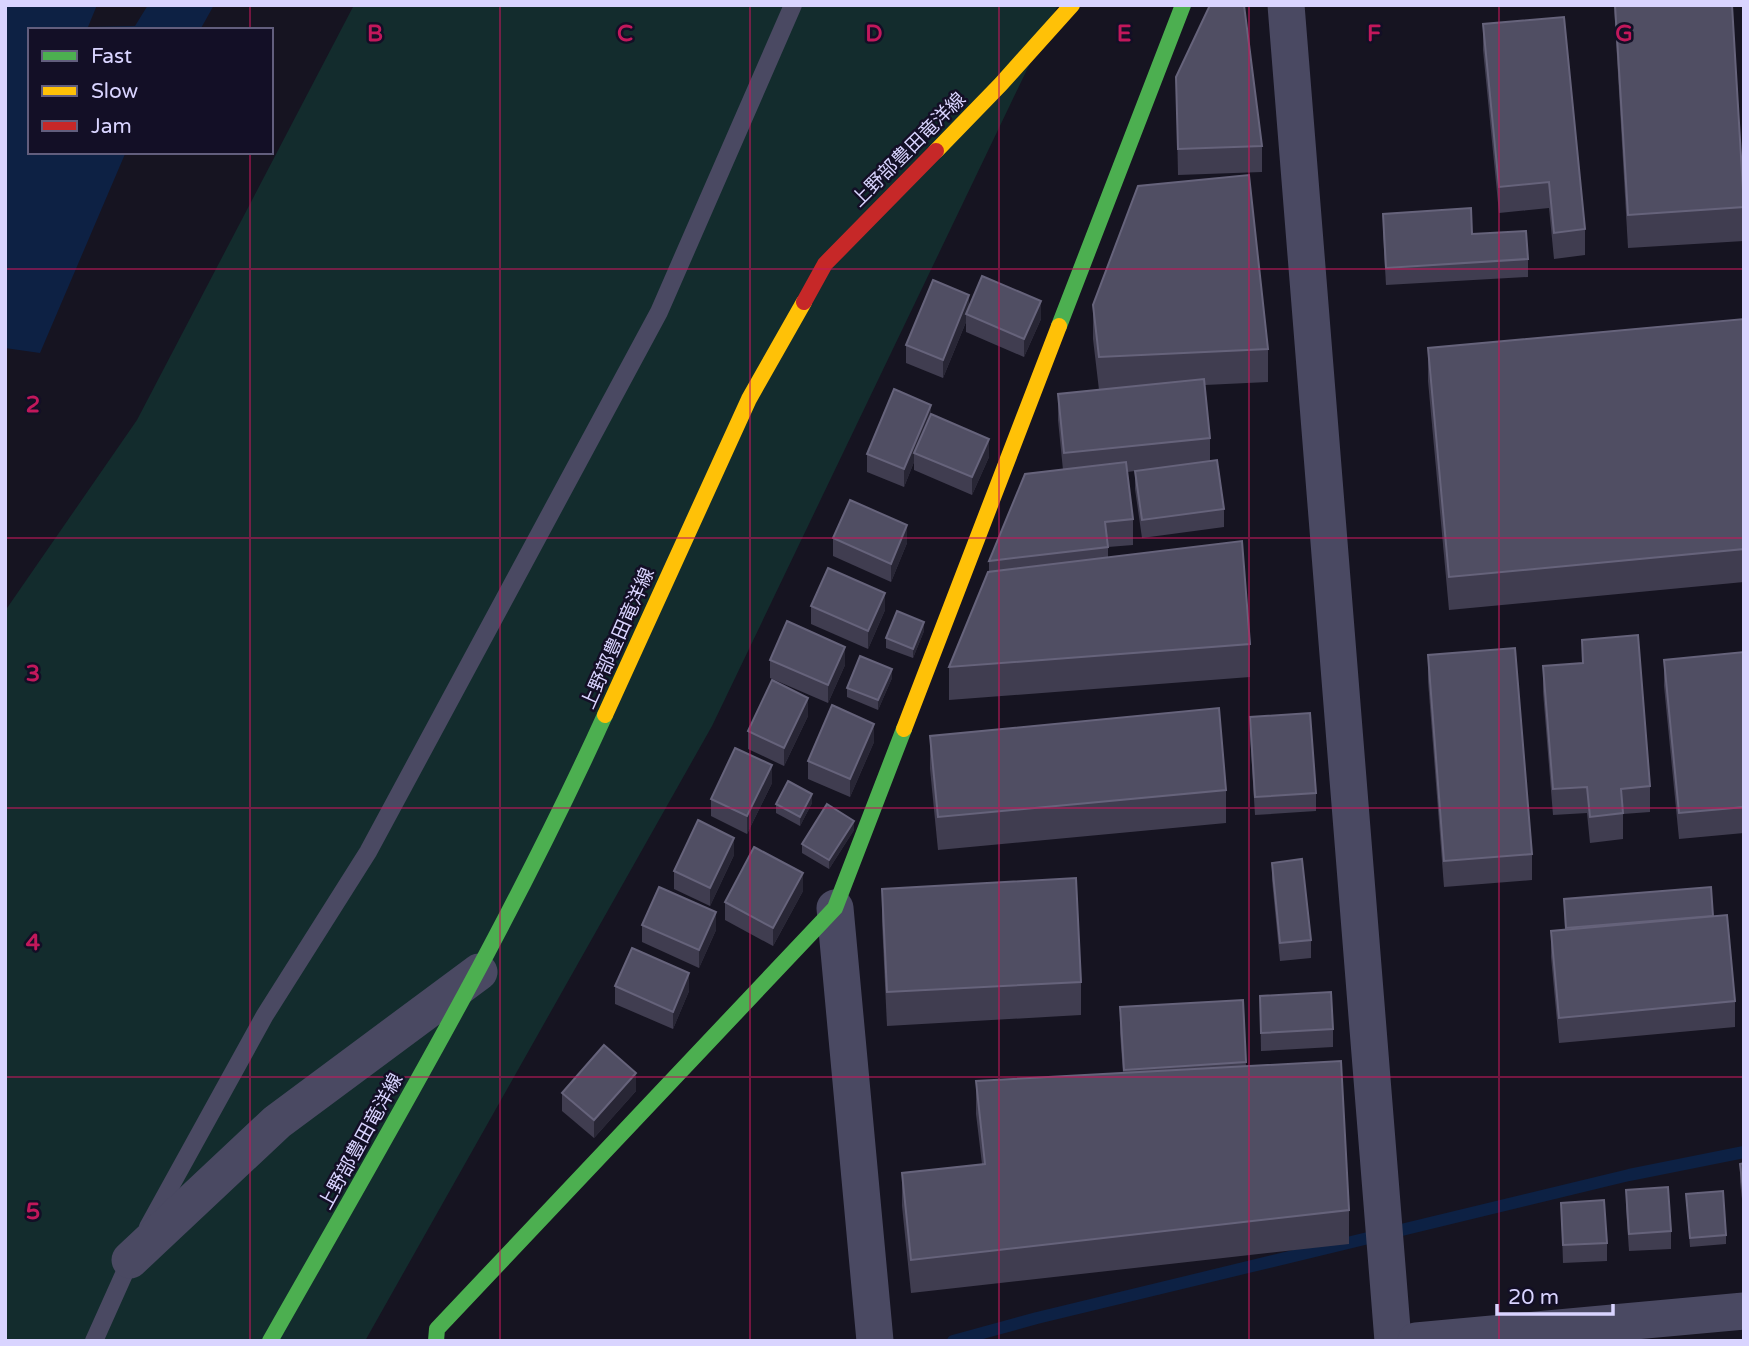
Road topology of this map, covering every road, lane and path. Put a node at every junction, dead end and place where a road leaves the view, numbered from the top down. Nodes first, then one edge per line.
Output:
1 (793, 5) edge
2 (1072, 5) edge
3 (1183, 5) edge
4 (1286, 5) edge
5 (835, 908) junction
6 (479, 972) junction
7 (130, 1260) junction
8 (1744, 1311) edge
9 (94, 1341) edge
10 (270, 1341) edge
11 (436, 1341) edge
12 (875, 1341) edge
13 (1393, 1341) edge
14 (1416, 1341) edge

1 - 7 lane
2 - 6 main road, 上野部豊田竜洋線
3 - 5 main road
4 - 13 street
5 - 11 main road
5 - 12 street
6 - 7 street
6 - 10 main road, 上野部豊田竜洋線
7 - 9 lane
8 - 14 street

